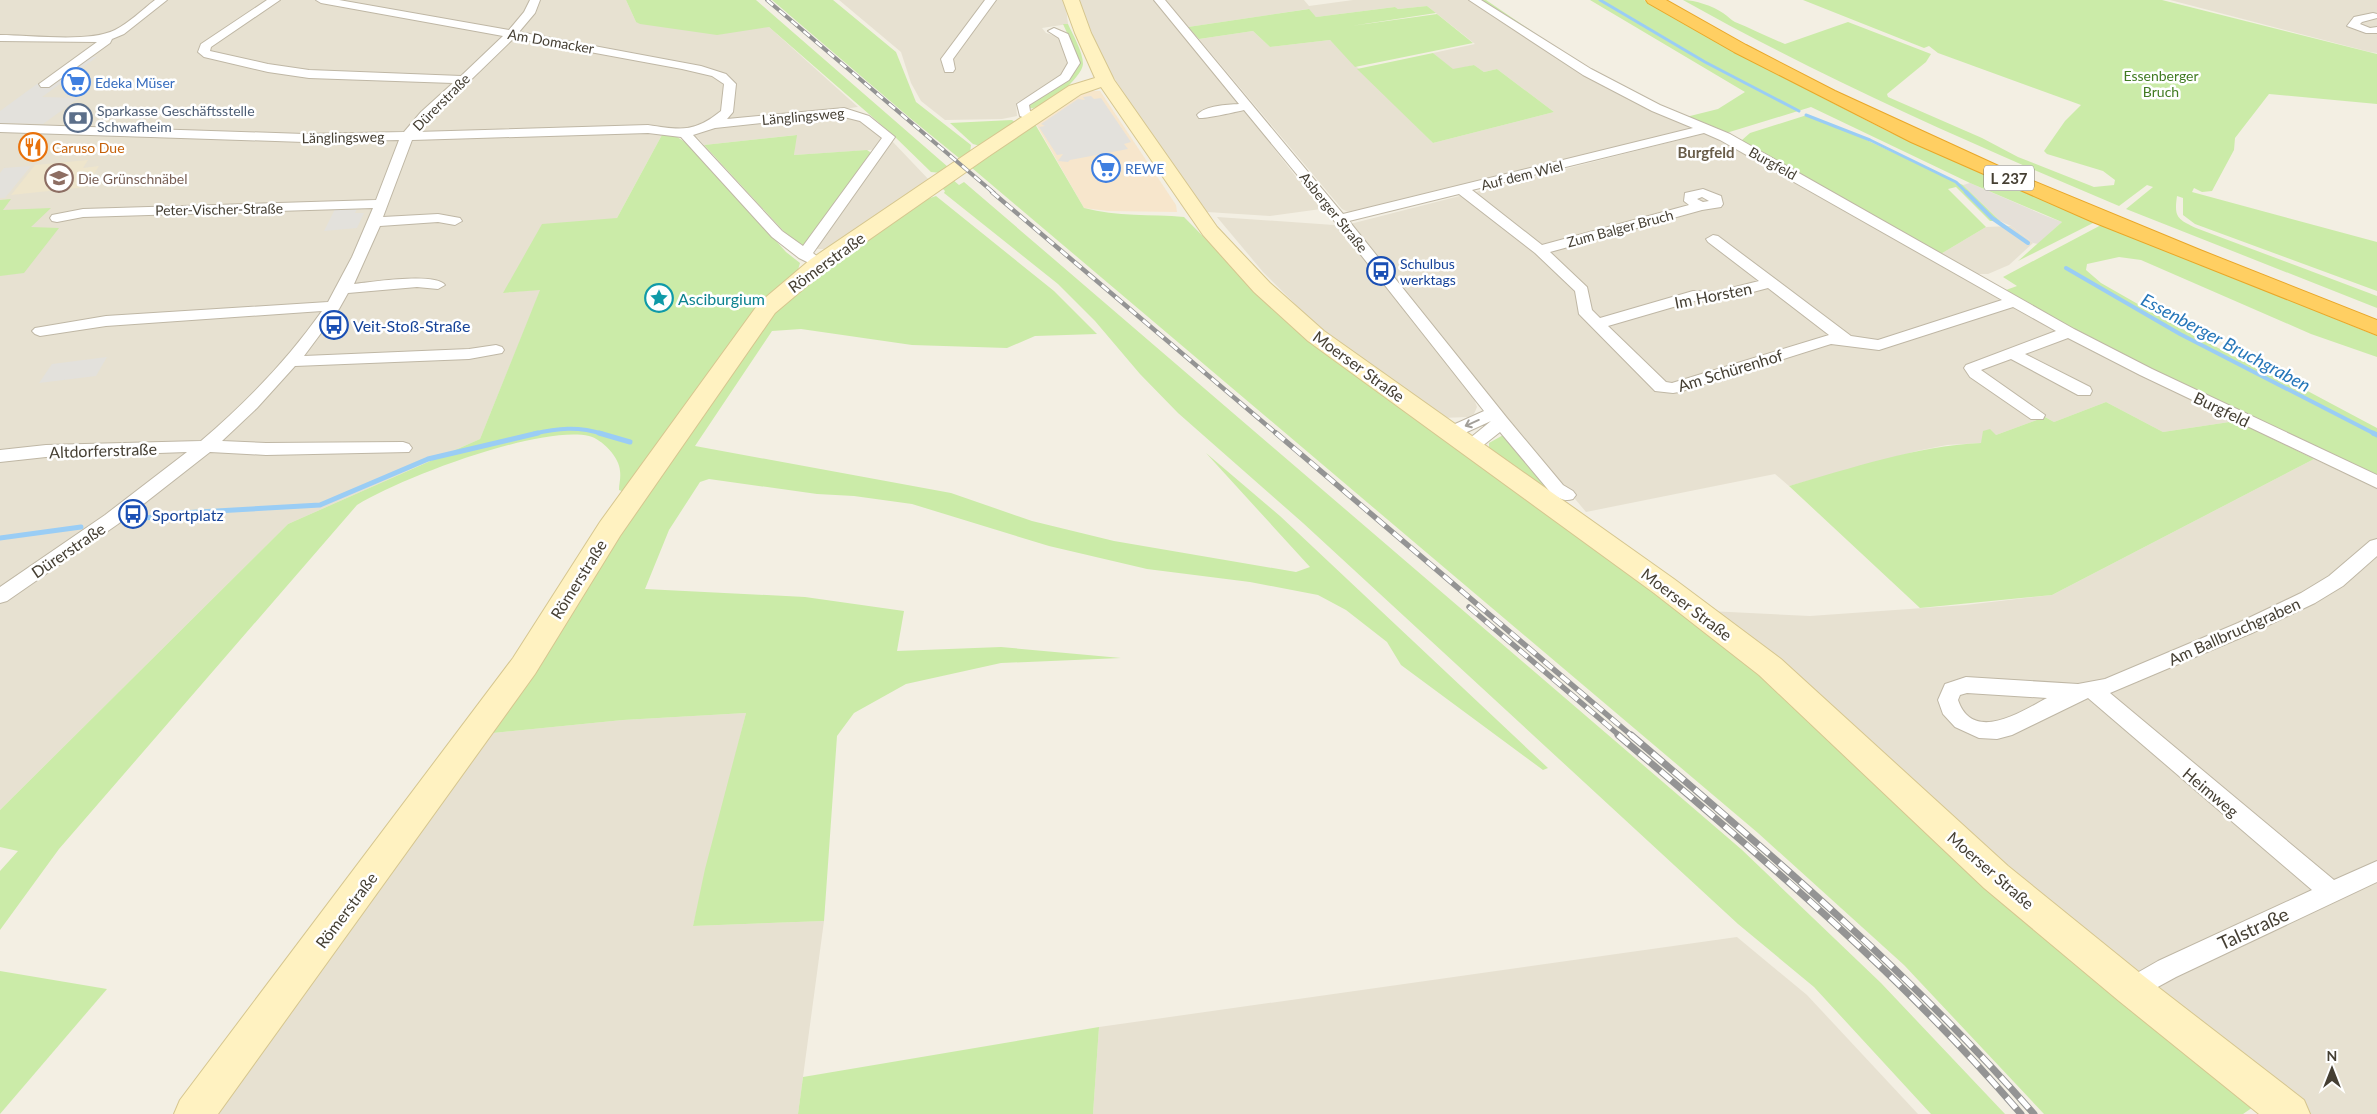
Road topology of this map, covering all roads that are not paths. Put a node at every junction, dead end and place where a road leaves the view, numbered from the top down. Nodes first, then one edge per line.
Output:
1 (162, 0) edge
2 (274, 0) edge
3 (321, 0) edge
4 (535, 0) edge
5 (991, 0) edge
6 (1070, 0) edge
7 (1159, 0) edge
8 (1474, 0) edge
9 (1654, 0) edge
10 (1672, 0) edge
11 (2377, 3) edge
12 (2375, 19) edge
13 (2377, 30) edge
14 (1054, 31) dead end
15 (510, 34) junction
16 (107, 37) junction
17 (0, 38) edge
18 (949, 69) dead end
19 (463, 80) junction
20 (1105, 80) junction
21 (45, 84) dead end
22 (1248, 106) junction
23 (1203, 115) dead end
24 (1035, 118) junction
25 (713, 124) junction
26 (0, 128) edge
27 (1704, 129) junction
28 (685, 134) junction
29 (408, 136) junction
30 (1463, 190) junction
31 (381, 204) junction
32 (1700, 206) dead end
33 (57, 218) dead end
34 (1340, 219) junction
35 (455, 220) dead end
36 (374, 222) junction
37 (1713, 239) dead end
38 (1540, 250) junction
39 (812, 259) junction
40 (1772, 282) junction
41 (438, 285) dead end
42 (344, 289) junction
43 (2016, 301) junction
44 (334, 306) junction
45 (2377, 316) edge
46 (1597, 324) junction
47 (2377, 328) edge
48 (40, 331) dead end
49 (2069, 332) junction
50 (1846, 340) junction
51 (496, 350) dead end
52 (2011, 353) junction
53 (291, 361) junction
54 (2084, 391) dead end
55 (2037, 415) dead end
56 (1497, 417) junction
57 (1460, 440) junction
58 (206, 446) junction
59 (403, 448) dead end
60 (0, 456) edge
61 (2377, 482) edge
62 (1567, 495) dead end
63 (2377, 546) edge
64 (0, 596) edge
65 (2085, 691) junction
66 (2377, 871) edge
67 (2331, 892) junction
68 (2132, 989) junction
69 (194, 1114) edge
70 (2290, 1114) edge

1 - 16 street
2 - 19 street
3 - 15 street, Am Domacker
4 - 15 street, Dürerstraße
5 - 18 street
6 - 20 street
7 - 22 street, Asberger Straße
8 - 27 street, Burgfeld
9 - 47 highway, L 237
10 - 45 highway, L 237
11 - 12 street
12 - 13 street
14 - 24 street
15 - 19 street, Dürerstraße
15 - 25 street, Am Domacker
16 - 17 street
16 - 21 street
19 - 29 street, Dürerstraße
20 - 24 street, Römerstraße
20 - 57 street, Moerser Straße
22 - 23 street
22 - 34 street, Asberger Straße
24 - 39 street, Römerstraße
25 - 28 street, Länglingsweg
25 - 39 street, Länglingsweg
26 - 29 street, Länglingsweg
27 - 30 street, Auf dem Wiel
27 - 43 street, Burgfeld
28 - 29 street, Länglingsweg
28 - 39 street
29 - 31 street, Dürerstraße
30 - 34 street, Auf dem Wiel
30 - 38 street, Am Schürenhof
31 - 33 street, Peter-Vischer-Straße
31 - 36 street, Dürerstraße
32 - 38 street, Zum Balger Bruch
34 - 56 street, Asberger Straße
35 - 36 street
36 - 42 street, Dürerstraße
37 - 40 street, Im Horsten
38 - 46 street, Am Schürenhof
39 - 69 street, Römerstraße
40 - 46 street, Im Horsten
40 - 50 street, Im Horsten
41 - 42 street
42 - 44 street, Dürerstraße
43 - 49 street, Burgfeld
43 - 50 street, Am Schürenhof
44 - 48 street
44 - 53 street, Dürerstraße
46 - 50 street, Am Schürenhof
49 - 52 street
49 - 61 street, Burgfeld
51 - 53 street
52 - 54 street
52 - 55 street
53 - 58 street, Dürerstraße
56 - 57 street
56 -> 57 street
56 - 62 street, Asberger Straße
57 - 68 street, Moerser Straße
58 - 59 street
58 - 60 street, Altdorferstraße
58 - 64 street, Dürerstraße
63 - 65 street, Am Ballbruchgraben
65 - 65 street, Am Ballbruchgraben
65 - 67 street, Heimweg
66 - 67 street, Talstraße
67 - 68 street, Talstraße
68 - 70 street, Moerser Straße

